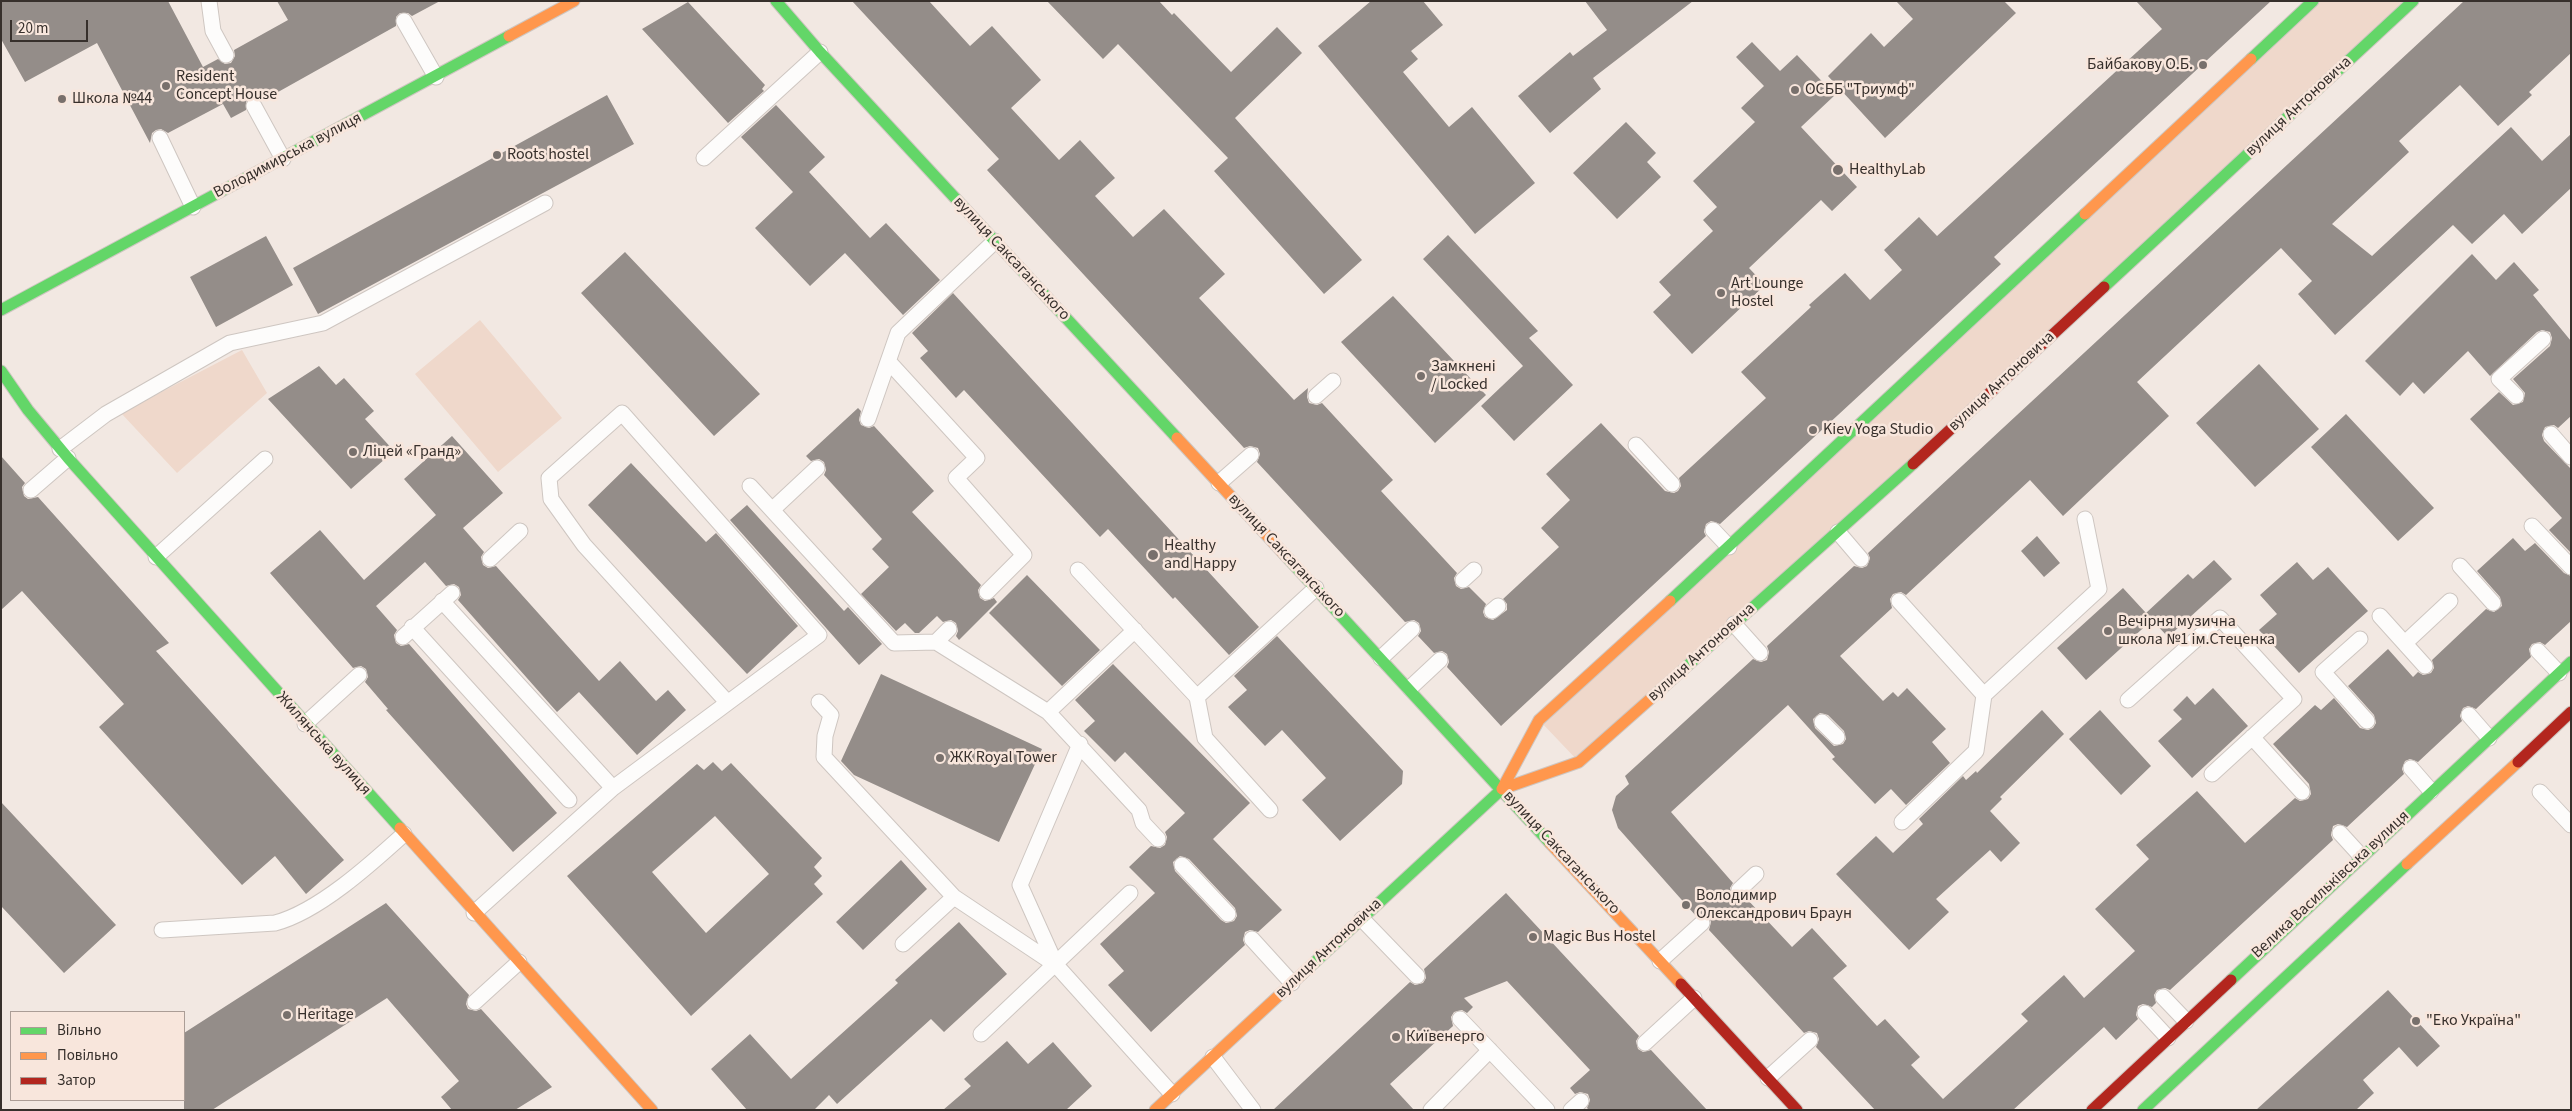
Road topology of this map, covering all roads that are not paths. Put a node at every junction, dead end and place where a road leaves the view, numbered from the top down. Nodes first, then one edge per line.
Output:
1 (210, 1) edge
2 (574, 1) edge
3 (776, 1) edge
4 (2313, 1) edge
5 (2413, 1) edge
6 (404, 21) dead end
7 (820, 52) junction
8 (226, 55) dead end
9 (436, 77) junction
10 (254, 106) dead end
11 (160, 138) dead end
12 (704, 158) dead end
13 (283, 159) junction
14 (545, 203) dead end
15 (194, 207) junction
16 (995, 241) junction
17 (1, 310) edge
18 (2543, 339) dead end
19 (888, 362) junction
20 (1, 371) edge
21 (1333, 381) dead end
22 (1316, 396) dead end
23 (2516, 396) dead end
24 (868, 419) dead end
25 (2551, 434) dead end
26 (1636, 445) dead end
27 (2569, 450) edge
28 (64, 454) junction
29 (1251, 455) dead end
30 (265, 459) dead end
31 (817, 468) dead end
32 (1220, 483) junction
33 (1672, 484) dead end
34 (750, 486) dead end
35 (31, 490) dead end
36 (772, 510) junction
37 (2085, 519) dead end
38 (2532, 526) dead end
39 (520, 530) dead end
40 (1713, 530) dead end
41 (1838, 532) junction
42 (1728, 547) junction
43 (156, 557) junction
44 (490, 559) dead end
45 (1861, 559) dead end
46 (2460, 566) dead end
47 (2571, 568) edge
48 (1078, 570) dead end
49 (1316, 588) junction
50 (987, 592) dead end
51 (1899, 602) dead end
52 (2450, 602) dead end
53 (2493, 603) dead end
54 (2380, 616) dead end
55 (1734, 624) junction
56 (949, 629) dead end
57 (1412, 629) dead end
58 (1135, 630) junction
59 (2360, 639) dead end
60 (936, 642) junction
61 (2405, 643) junction
62 (2538, 651) dead end
63 (1760, 653) dead end
64 (1381, 658) junction
65 (1440, 660) dead end
66 (2571, 662) edge
67 (2425, 666) dead end
68 (2559, 673) junction
69 (359, 674) dead end
70 (1410, 688) junction
71 (1984, 694) junction
72 (1196, 697) junction
73 (2128, 700) dead end
74 (727, 702) junction
75 (819, 702) dead end
76 (1048, 712) junction
77 (2571, 712) edge
78 (2469, 716) dead end
79 (2367, 721) dead end
80 (1822, 722) dead end
81 (305, 724) junction
82 (1837, 736) dead end
83 (2252, 737) junction
84 (2489, 738) junction
85 (1080, 744) junction
86 (2411, 768) dead end
87 (2212, 774) dead end
88 (613, 788) junction
89 (1502, 789) junction
90 (2432, 791) junction
91 (2302, 792) dead end
92 (2540, 792) dead end
93 (569, 800) dead end
94 (1270, 810) dead end
95 (1902, 822) dead end
96 (2571, 824) edge
97 (2340, 833) dead end
98 (404, 834) junction
99 (1158, 839) dead end
100 (2361, 856) junction
101 (1182, 865) dead end
102 (1756, 874) dead end
103 (1739, 890) dead end
104 (1130, 892) dead end
105 (954, 897) junction
106 (474, 913) junction
107 (1228, 914) dead end
108 (1362, 918) junction
109 (1702, 923) dead end
110 (162, 930) dead end
111 (1252, 939) dead end
112 (903, 944) dead end
113 (1660, 961) junction
114 (518, 962) junction
115 (1056, 965) junction
116 (1417, 976) dead end
117 (1292, 983) junction
118 (2163, 997) dead end
119 (1694, 998) junction
120 (475, 1002) dead end
121 (2145, 1013) dead end
122 (1460, 1019) dead end
123 (2186, 1021) junction
124 (981, 1034) dead end
125 (2168, 1038) junction
126 (1810, 1040) dead end
127 (1645, 1043) dead end
128 (1490, 1050) junction
129 (1213, 1056) junction
130 (1768, 1078) junction
131 (1172, 1094) junction
132 (2155, 1098) junction
133 (1792, 1108) edge
134 (652, 1110) edge
135 (1155, 1110) edge
136 (1253, 1110) edge
137 (1431, 1110) edge
138 (1547, 1110) edge
139 (2092, 1110) edge
140 (2143, 1110) edge
141 (2166, 1110) edge

1 - 8 lane
2 - 9 main road, Володимирська вулиця
3 - 7 main road, вулиця Саксаганського
4 - 42 main road, вулиця Антоновича
5 - 41 main road, вулиця Антоновича
6 - 9 lane
7 - 12 lane
7 - 16 main road, вулиця Саксаганського
9 - 13 main road, Володимирська вулиця
10 - 13 lane
11 - 15 lane
13 - 15 main road, Володимирська вулиця
14 - 28 lane
15 - 17 main road, Володимирська вулиця
16 - 19 lane
16 - 32 main road, вулиця Саксаганського
18 - 23 lane
19 - 24 lane
19 - 50 lane
20 - 28 main road, Жилянська вулиця
21 - 22 lane
25 - 27 lane
26 - 33 lane
28 - 35 lane
28 - 43 main road, Жилянська вулиця
29 - 32 lane
30 - 43 lane
31 - 36 lane
32 - 49 main road, вулиця Саксаганського
34 - 36 lane
36 - 60 lane
37 - 71 lane
38 - 47 lane
39 - 44 lane
40 - 42 lane
41 - 45 lane
41 - 55 main road, вулиця Антоновича
42 - 89 main road, вулиця Антоновича
43 - 81 main road, Жилянська вулиця
46 - 53 lane
48 - 58 lane
49 - 64 main road, вулиця Саксаганського
49 - 72 lane
51 - 71 lane
52 - 61 lane
54 - 61 lane
55 - 63 lane
55 - 89 main road, вулиця Антоновича
56 - 60 lane
57 - 64 lane
58 - 72 lane
58 - 76 lane
59 - 79 lane
60 - 76 lane
61 - 67 lane
62 - 68 lane
64 - 70 main road, вулиця Саксаганського
65 - 70 lane
66 - 68 main road, Велика Васильківська вулиця
68 - 84 main road, Велика Васильківська вулиця
69 - 81 lane
70 - 89 main road, вулиця Саксаганського
71 - 95 lane
72 - 94 lane
73 - 83 lane
74 - 74 lane
74 - 88 lane
75 - 105 lane
76 - 85 lane
77 - 132 main road
78 - 84 lane
80 - 82 lane
81 - 98 main road, Жилянська вулиця
83 - 87 lane
83 - 91 lane
84 - 90 main road, Велика Васильківська вулиця
85 - 99 lane
85 - 115 lane
86 - 90 lane
88 - 93 lane
88 - 106 lane
89 - 108 main road, вулиця Антоновича
89 - 113 main road, вулиця Саксаганського
90 - 100 main road, Велика Васильківська вулиця
92 - 96 lane
97 - 100 lane
98 - 106 main road, Жилянська вулиця
98 - 110 lane
100 - 123 main road, Велика Васильківська вулиця
101 - 107 lane
102 - 103 lane
104 - 115 lane
105 - 112 lane
105 - 115 lane
106 - 114 main road, Жилянська вулиця
108 - 116 lane
108 - 117 main road, вулиця Антоновича
109 - 113 lane
111 - 117 lane
113 - 119 main road, вулиця Саксаганського
114 - 120 lane
114 - 134 main road, Жилянська вулиця
115 - 124 lane
115 - 131 lane
117 - 129 main road, вулиця Антоновича
118 - 123 lane
119 - 127 lane
119 - 130 main road, вулиця Саксаганського
121 - 125 lane
122 - 128 lane
123 - 125 main road, Велика Васильківська вулиця
125 - 139 main road, Велика Васильківська вулиця
126 - 130 lane
128 - 137 lane
128 - 138 lane
129 - 131 main road, вулиця Антоновича
129 - 136 lane
130 - 133 main road, вулиця Саксаганського
131 - 135 main road, вулиця Антоновича
132 - 140 main road
132 - 141 lane

